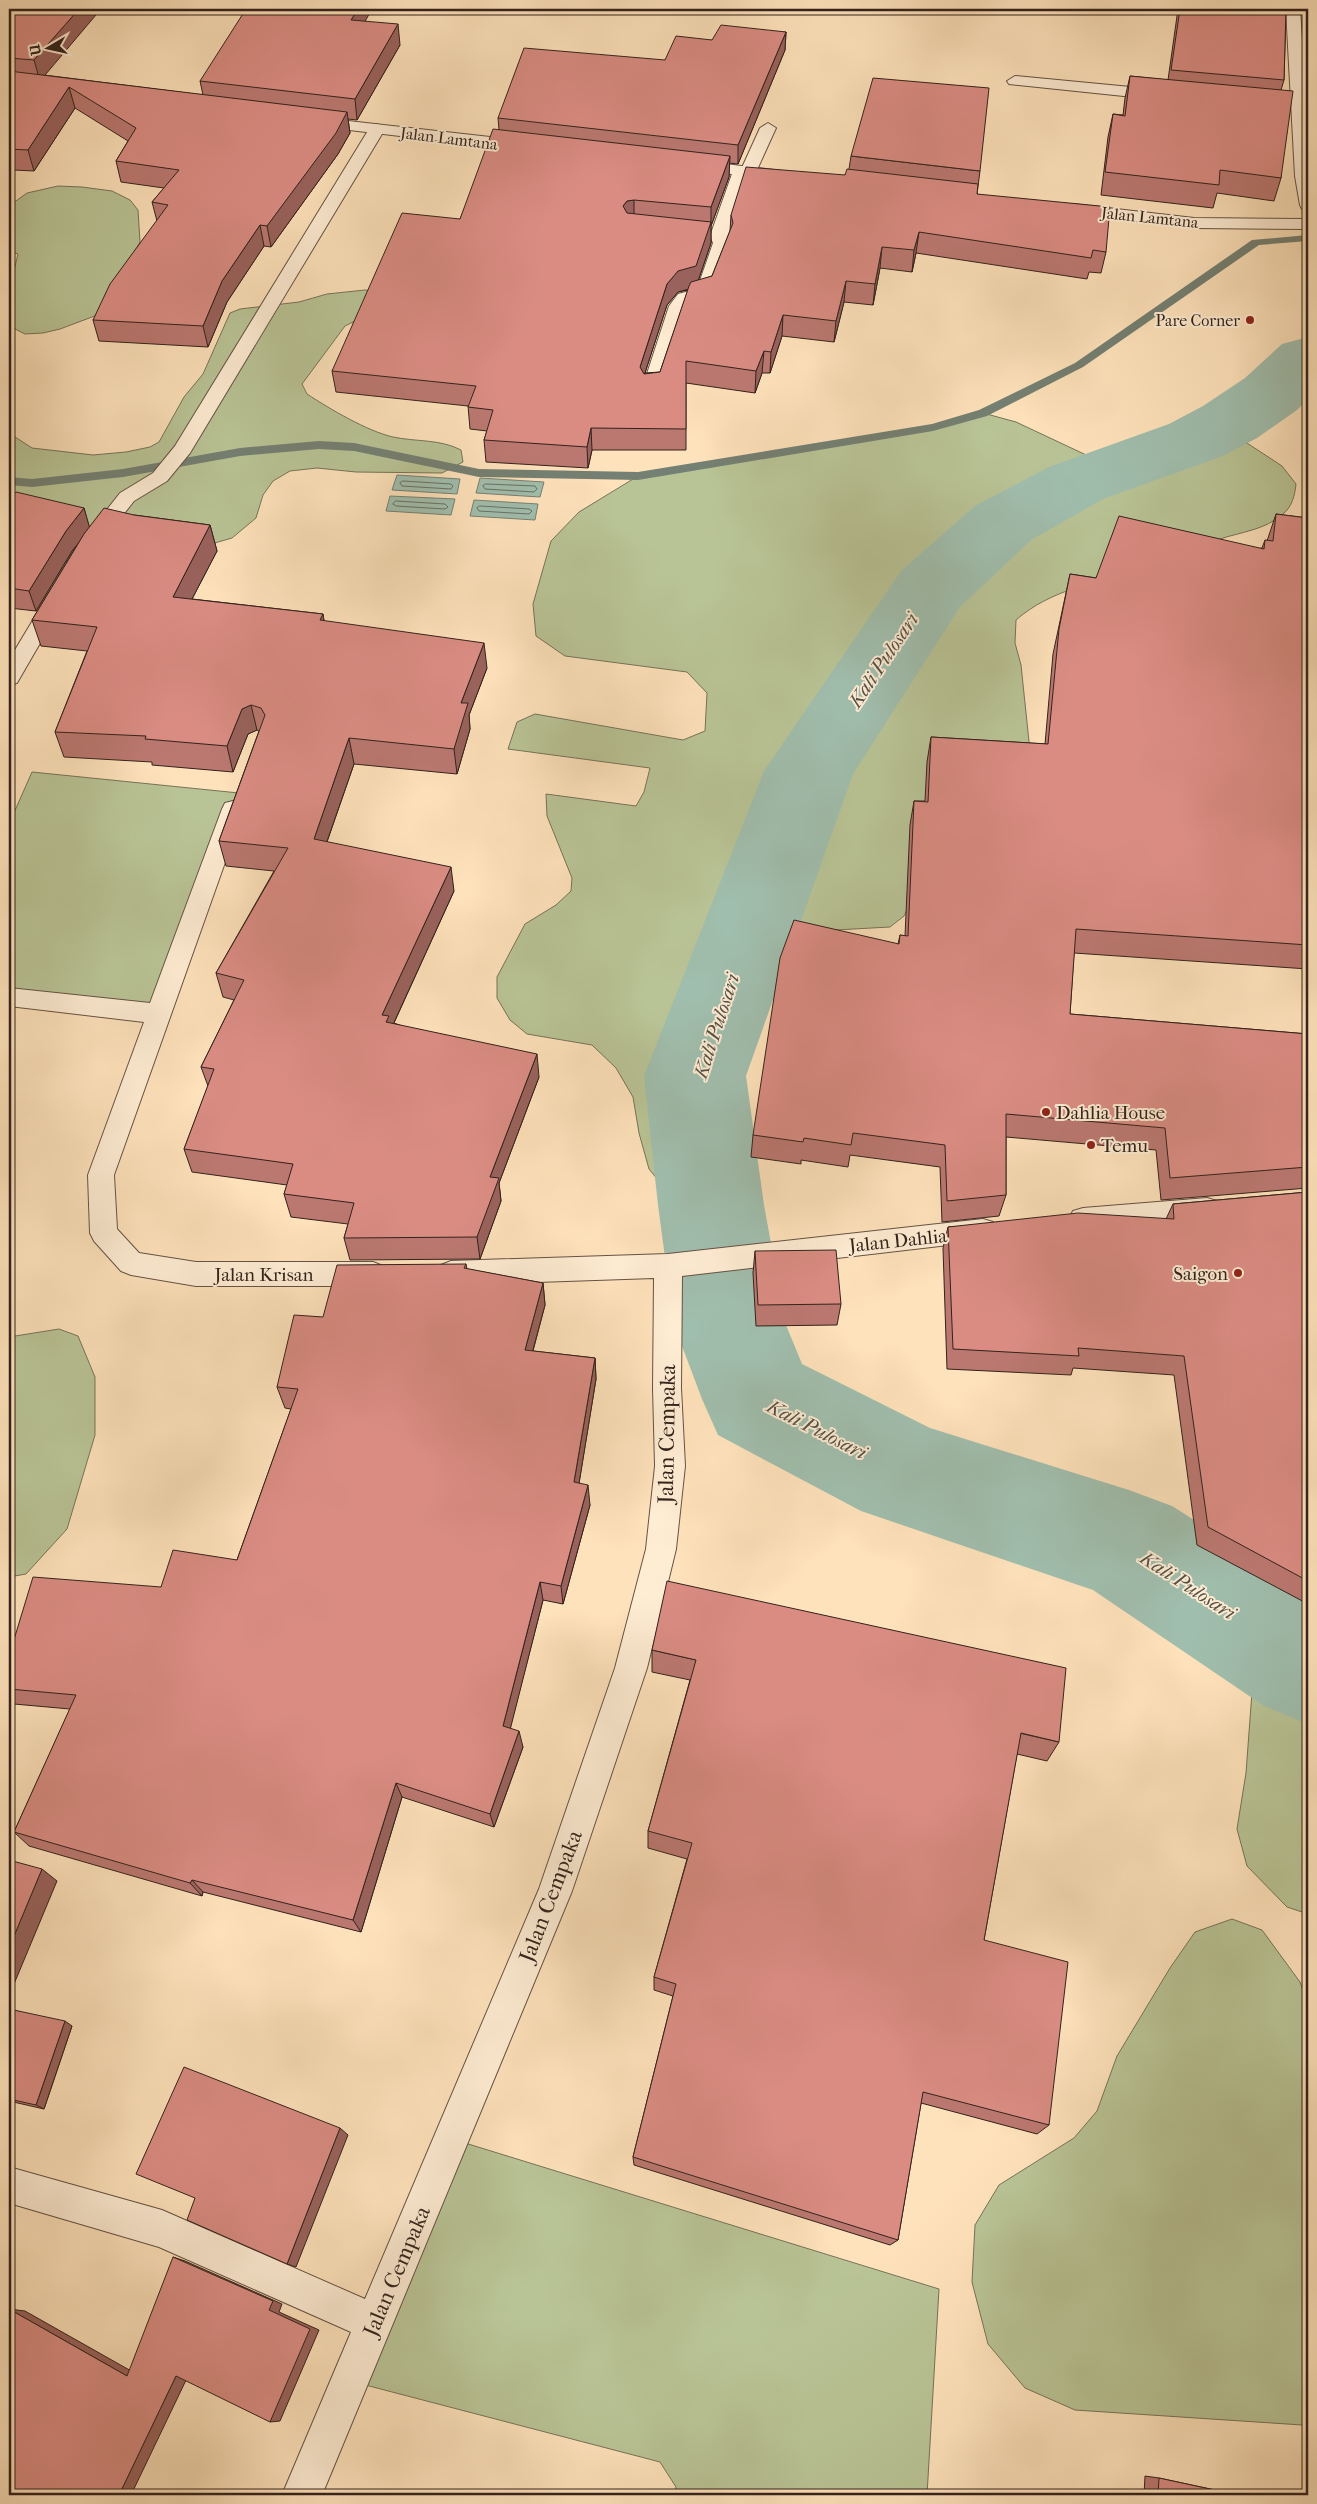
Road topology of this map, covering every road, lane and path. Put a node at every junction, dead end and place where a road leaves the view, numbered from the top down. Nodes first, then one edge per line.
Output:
1 (1293, 9) edge
2 (1015, 81) dead end
3 (1182, 97) edge
4 (1280, 106) edge
5 (1304, 108) edge
6 (301, 121) edge
7 (768, 128) dead end
8 (377, 129) junction
9 (544, 148) edge
10 (682, 164) edge
11 (745, 171) junction
12 (798, 178) edge
13 (1308, 205) edge
14 (1055, 207) edge
15 (1308, 224) edge
16 (700, 234) edge
17 (719, 236) junction
18 (651, 389) edge
19 (81, 556) edge
20 (66, 580) edge
21 (9, 678) edge
22 (242, 784) edge
23 (9, 997) edge
24 (159, 1014) junction
25 (1232, 1207) edge
26 (1059, 1222) edge
27 (1010, 1227) edge
28 (668, 1266) junction
29 (9, 2185) edge
30 (374, 2323) junction
31 (302, 2495) edge

1 - 5 street
2 - 3 street
4 - 5 street
5 - 13 street
6 - 8 street, Jalan Lamtana
7 - 11 street
8 - 9 street, Jalan Lamtana
8 - 19 street
10 - 11 street
11 - 12 street
11 - 17 street
14 - 15 street, Jalan Lamtana
16 - 17 street
17 - 18 street
20 - 21 street
22 - 24 street, Jalan Krisan
23 - 24 street
24 - 28 street, Jalan Krisan
25 - 26 street
27 - 28 street, Jalan Dahlia
28 - 30 street, Jalan Cempaka
29 - 30 street
30 - 31 street, Jalan Cempaka

